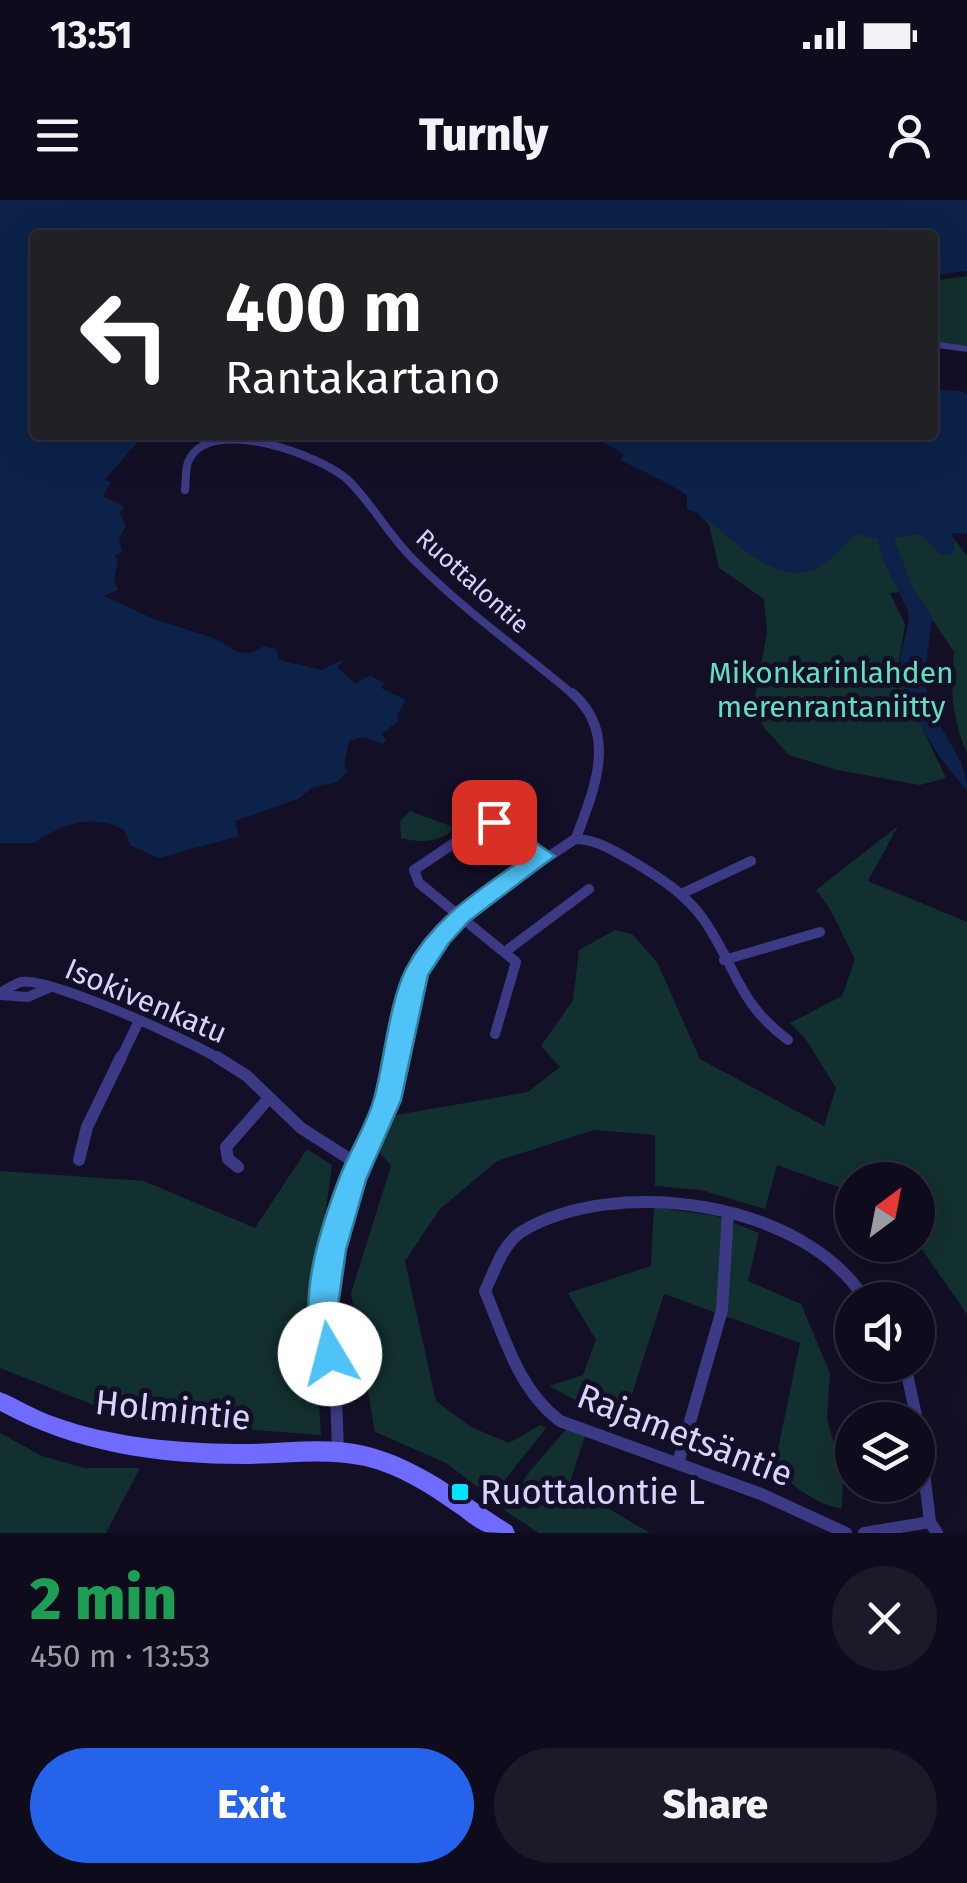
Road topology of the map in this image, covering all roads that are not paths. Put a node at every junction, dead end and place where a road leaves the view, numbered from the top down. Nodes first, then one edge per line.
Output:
1 (938, 345) edge
2 (967, 349) edge
3 (220, 440) edge
4 (240, 440) edge
5 (185, 490) dead end
6 (576, 838) junction
7 (543, 856) junction
8 (751, 860) dead end
9 (589, 888) dead end
10 (681, 894) junction
11 (461, 915) junction
12 (820, 932) dead end
13 (506, 951) junction
14 (724, 960) junction
15 (0, 994) edge
16 (138, 1022) junction
17 (495, 1034) dead end
18 (788, 1040) dead end
19 (268, 1098) junction
20 (79, 1160) dead end
21 (359, 1166) junction
22 (238, 1168) dead end
23 (728, 1213) junction
24 (853, 1282) edge
25 (0, 1401) edge
26 (338, 1452) junction
27 (678, 1463) junction
28 (930, 1502) edge
29 (934, 1528) edge
30 (505, 1533) edge
31 (846, 1533) edge
32 (864, 1533) edge

1 - 2 street
3 - 5 street, Ruottalontie
4 - 6 street, Ruottalontie
6 - 7 street
6 - 10 street
7 - 11 street
7 - 11 street
8 - 10 street
9 - 13 street
10 - 14 street
11 - 13 street
11 - 21 street
12 - 14 street
13 - 17 street
14 - 18 street
15 - 16 street, Isokivenkatu
16 - 19 street, Isokivenkatu
16 - 20 street
19 - 21 street, Isokivenkatu
19 - 22 street
21 - 26 street
23 - 24 street, Rajametsäntie
23 - 27 street
23 - 27 street, Rajametsäntie
25 - 26 street, Holmintie
26 - 30 street, Holmintie
27 - 31 street, Rajametsäntie
28 - 29 street
29 - 32 street

